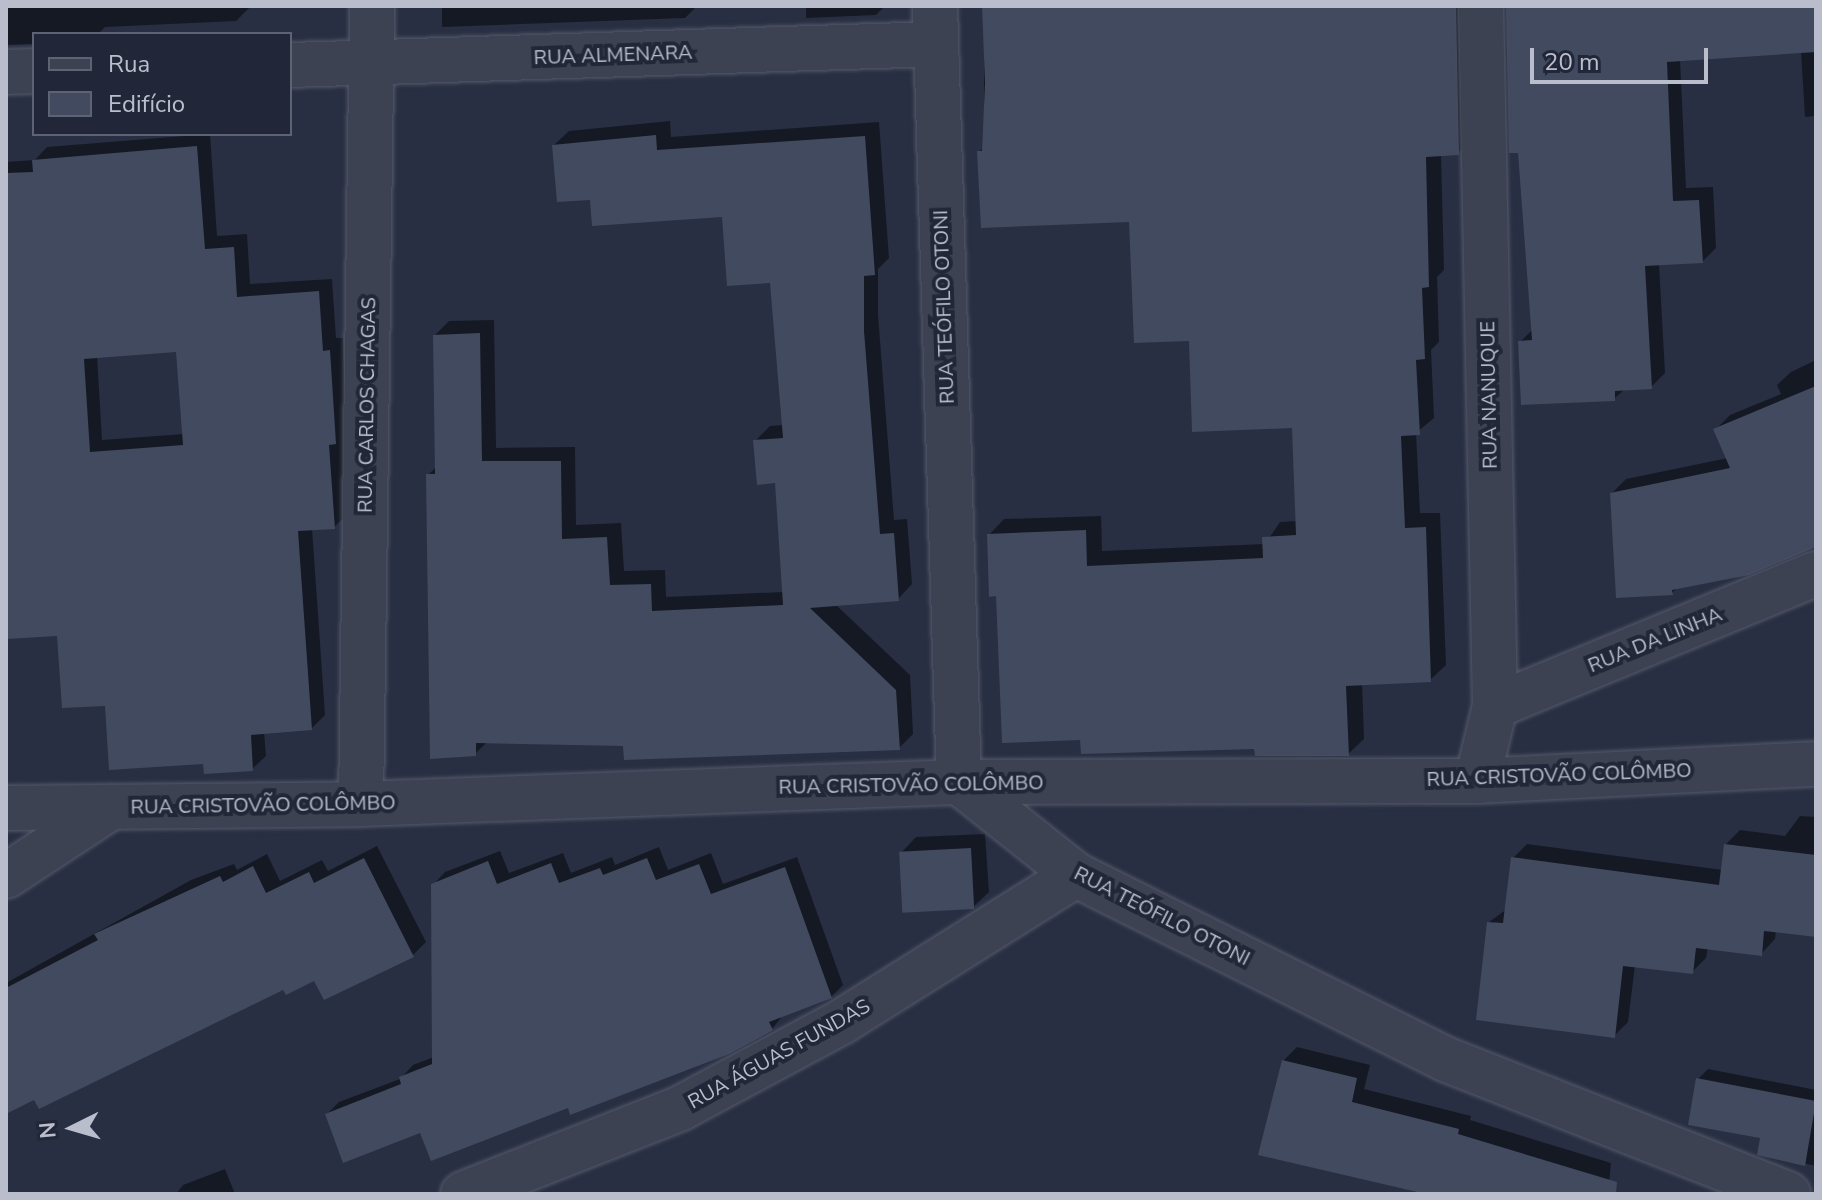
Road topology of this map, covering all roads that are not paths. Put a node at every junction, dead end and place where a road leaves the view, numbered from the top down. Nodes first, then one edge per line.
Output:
1 (372, 6) edge
2 (1481, 6) edge
3 (935, 25) edge
4 (371, 63) junction
5 (292, 65) edge
6 (32, 71) edge
7 (6, 72) edge
8 (1816, 574) edge
9 (1495, 706) junction
10 (1816, 764) edge
11 (1477, 781) junction
12 (959, 782) junction
13 (361, 804) junction
14 (111, 807) junction
15 (6, 808) edge
16 (1076, 875) junction
17 (6, 876) edge
18 (463, 1194) edge
19 (1788, 1194) edge

1 - 4 street, RUA CARLOS CHAGAS
2 - 9 street, RUA NANUQUE
3 - 4 street, RUA ALMENARA
3 - 12 street, RUA TEÓFILO OTONI
4 - 5 street, RUA ALMENARA
4 - 13 street, RUA CARLOS CHAGAS
6 - 7 street
8 - 9 street, RUA DA LINHA
9 - 11 street, RUA NANUQUE
10 - 11 street, RUA CRISTOVÃO COLÔMBO
11 - 12 street, RUA CRISTOVÃO COLÔMBO
12 - 13 street, RUA CRISTOVÃO COLÔMBO
12 - 16 street, RUA TEÓFILO OTONI
13 - 14 street, RUA CRISTOVÃO COLÔMBO
14 - 15 street, RUA CRISTOVÃO COLÔMBO
14 - 17 street
16 - 18 street, RUA ÁGUAS FUNDAS
16 - 19 street, RUA TEÓFILO OTONI

